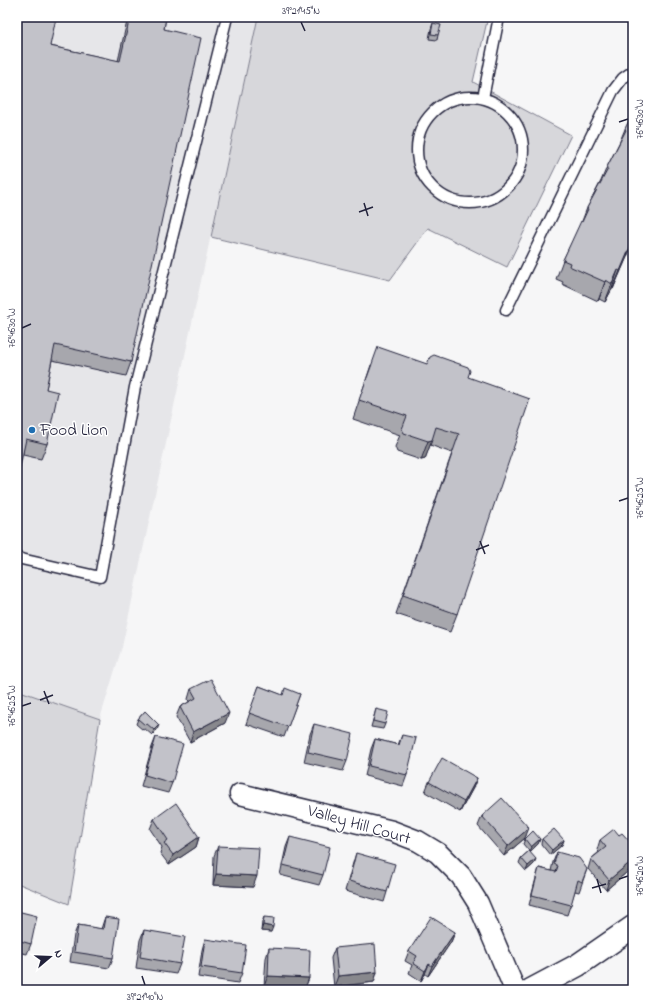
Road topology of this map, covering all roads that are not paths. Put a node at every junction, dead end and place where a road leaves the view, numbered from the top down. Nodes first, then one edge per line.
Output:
1 (227, 17) edge
2 (499, 17) edge
3 (633, 71) edge
4 (483, 98) junction
5 (506, 310) dead end
6 (17, 558) edge
7 (240, 794) dead end
8 (633, 927) edge
9 (515, 990) edge
10 (531, 990) edge

1 - 6 lane
2 - 4 lane
3 - 5 lane
4 - 4 lane
7 - 9 street, Valley Hill Court
8 - 10 street

